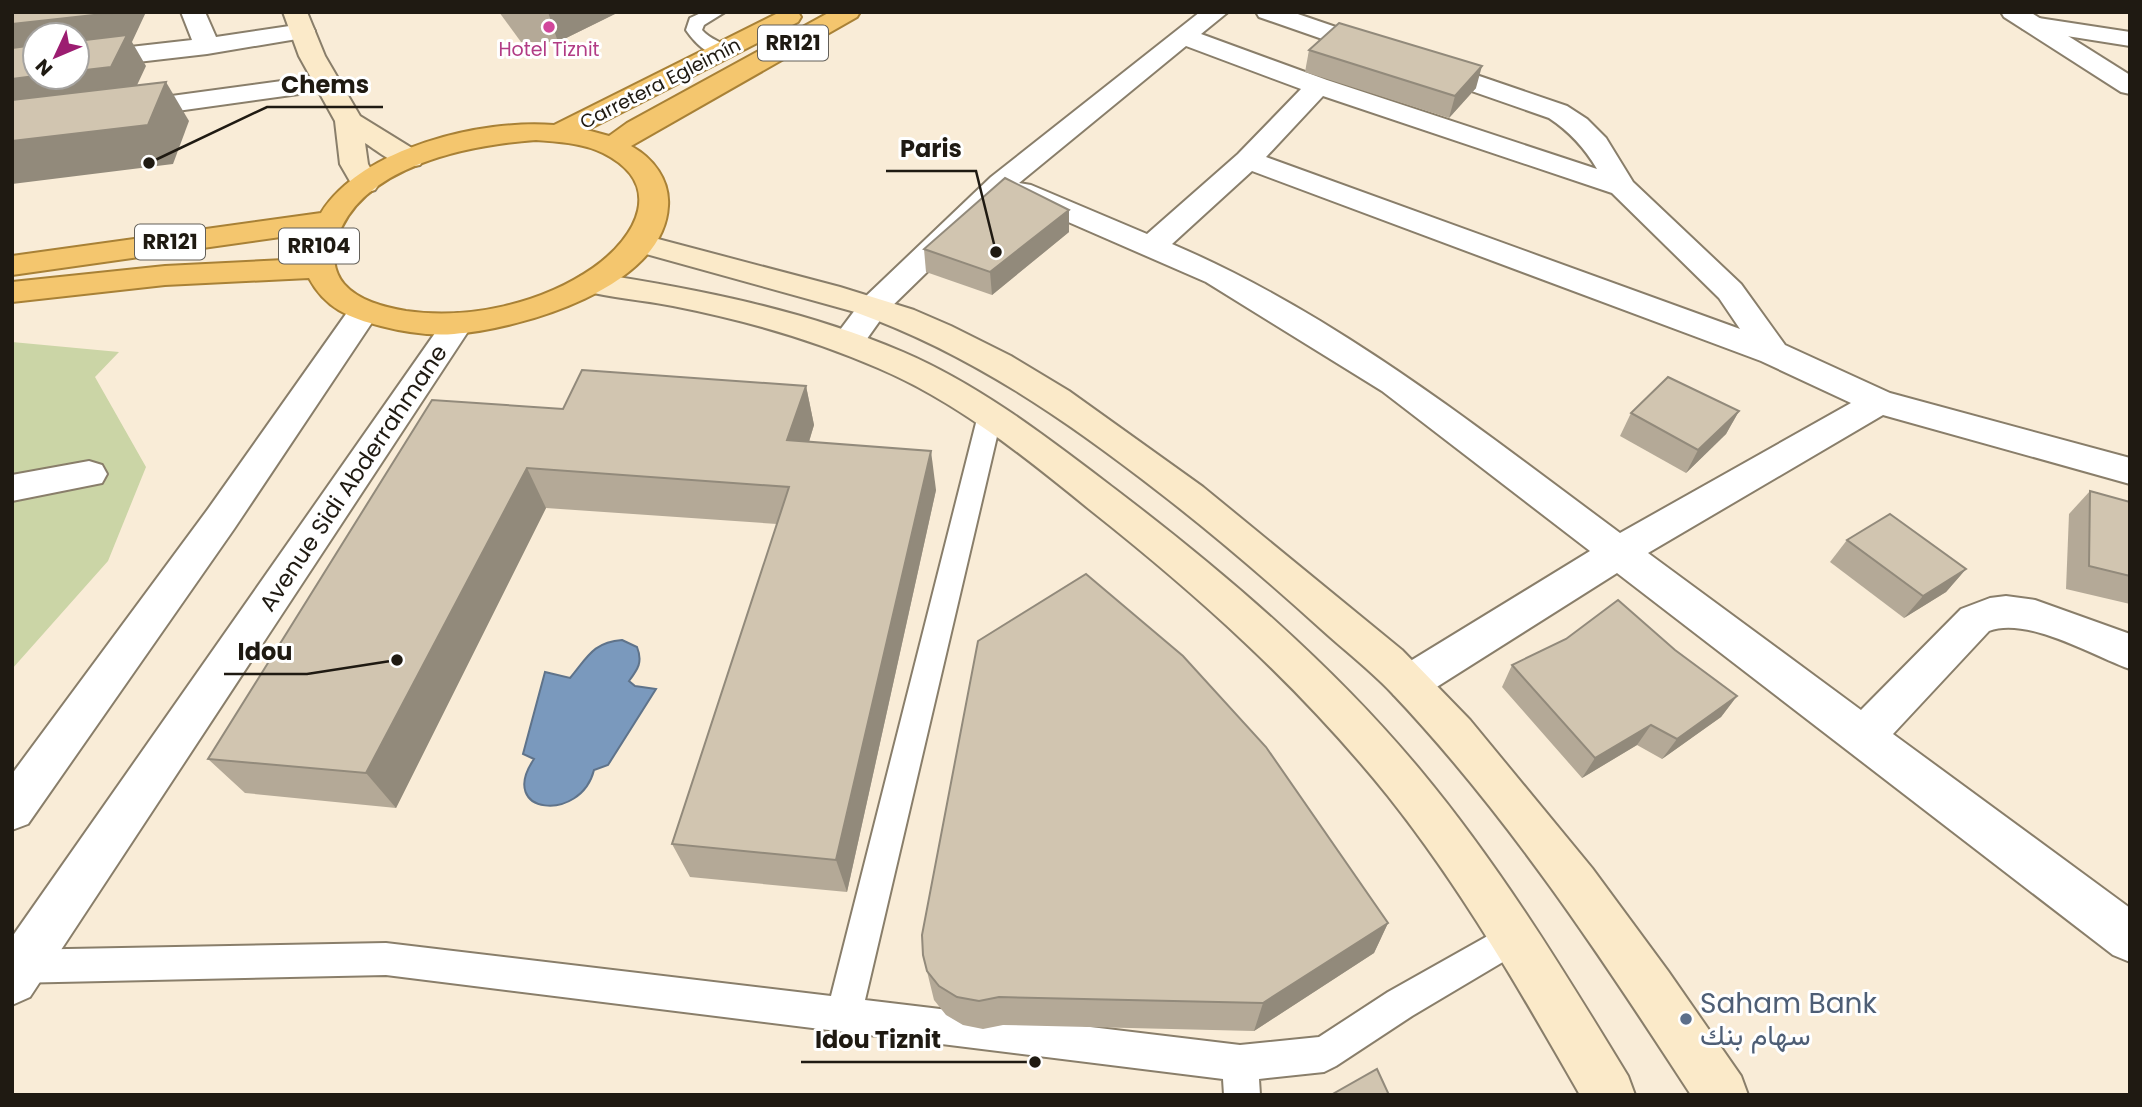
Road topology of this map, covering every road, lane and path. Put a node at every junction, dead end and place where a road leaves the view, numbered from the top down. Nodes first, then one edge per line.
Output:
1 (193, 12) edge
2 (717, 12) edge
3 (797, 12) edge
4 (848, 12) edge
5 (1216, 12) edge
6 (1268, 12) edge
7 (2023, 18) edge
8 (299, 22) edge
9 (1183, 36) junction
10 (2130, 39) edge
11 (207, 46) junction
12 (722, 51) junction
13 (91, 59) edge
14 (326, 83) junction
15 (1318, 86) junction
16 (2130, 86) edge
17 (104, 112) edge
18 (349, 121) junction
19 (560, 133) junction
20 (613, 146) junction
21 (410, 159) junction
22 (1248, 160) junction
23 (1001, 183) junction
24 (365, 184) junction
25 (1622, 187) junction
26 (329, 221) junction
27 (639, 243) junction
28 (1152, 246) junction
29 (12, 266) edge
30 (318, 268) junction
31 (592, 283) junction
32 (12, 292) edge
33 (874, 305) junction
34 (364, 312) junction
35 (458, 323) junction
36 (848, 342) junction
37 (1773, 353) junction
38 (1879, 402) junction
39 (990, 415) junction
40 (2130, 471) edge
41 (89, 474) dead end
42 (12, 488) edge
43 (1619, 552) junction
44 (2130, 652) edge
45 (1409, 683) junction
46 (1863, 737) junction
47 (12, 810) edge
48 (1516, 936) junction
49 (2130, 938) edge
50 (15, 971) edge
51 (844, 1014) junction
52 (1241, 1079) edge
53 (1609, 1095) edge
54 (1722, 1095) edge

1 - 11 street
2 - 12 lane
3 - 12 highway, Carretera Egleimín / RR121
4 - 20 highway, Carretera Egleimín / RR121
5 - 9 street
6 - 25 street
7 - 10 street
7 - 16 street
8 - 11 street
8 - 14 main road
9 - 15 street
9 - 23 street
11 - 13 street
12 - 19 highway, Carretera Egleimín / RR121
14 - 17 street
14 - 18 main road
15 - 22 street
15 - 25 street
18 - 21 main road
18 - 24 main road
19 - 20 highway, RR104
19 - 21 highway, RR104
20 - 27 highway, RR104
21 - 24 highway, RR104
22 - 28 street
22 - 37 street
23 - 28 street
23 - 33 street
24 - 26 highway, RR104
25 - 37 street
26 - 29 highway, RR121
26 - 30 highway, RR104
27 - 31 highway, RR104
27 - 33 main road
28 - 43 street
30 - 32 highway, RR121
30 - 34 highway, RR104
31 - 35 highway, RR104
31 - 36 main road
33 - 36 street
33 - 45 main road
34 - 35 highway, RR104
34 - 47 street
35 - 50 street, Avenue Sidi Abderrahmane
36 - 39 main road
37 - 38 street
38 - 40 street
38 - 43 street
39 - 48 main road
39 - 51 lane
41 - 42 street
43 - 45 street
43 - 46 street
44 - 46 street
45 - 54 main road
46 - 49 street
48 - 52 lane
48 - 53 main road
50 - 51 lane
51 - 52 lane

